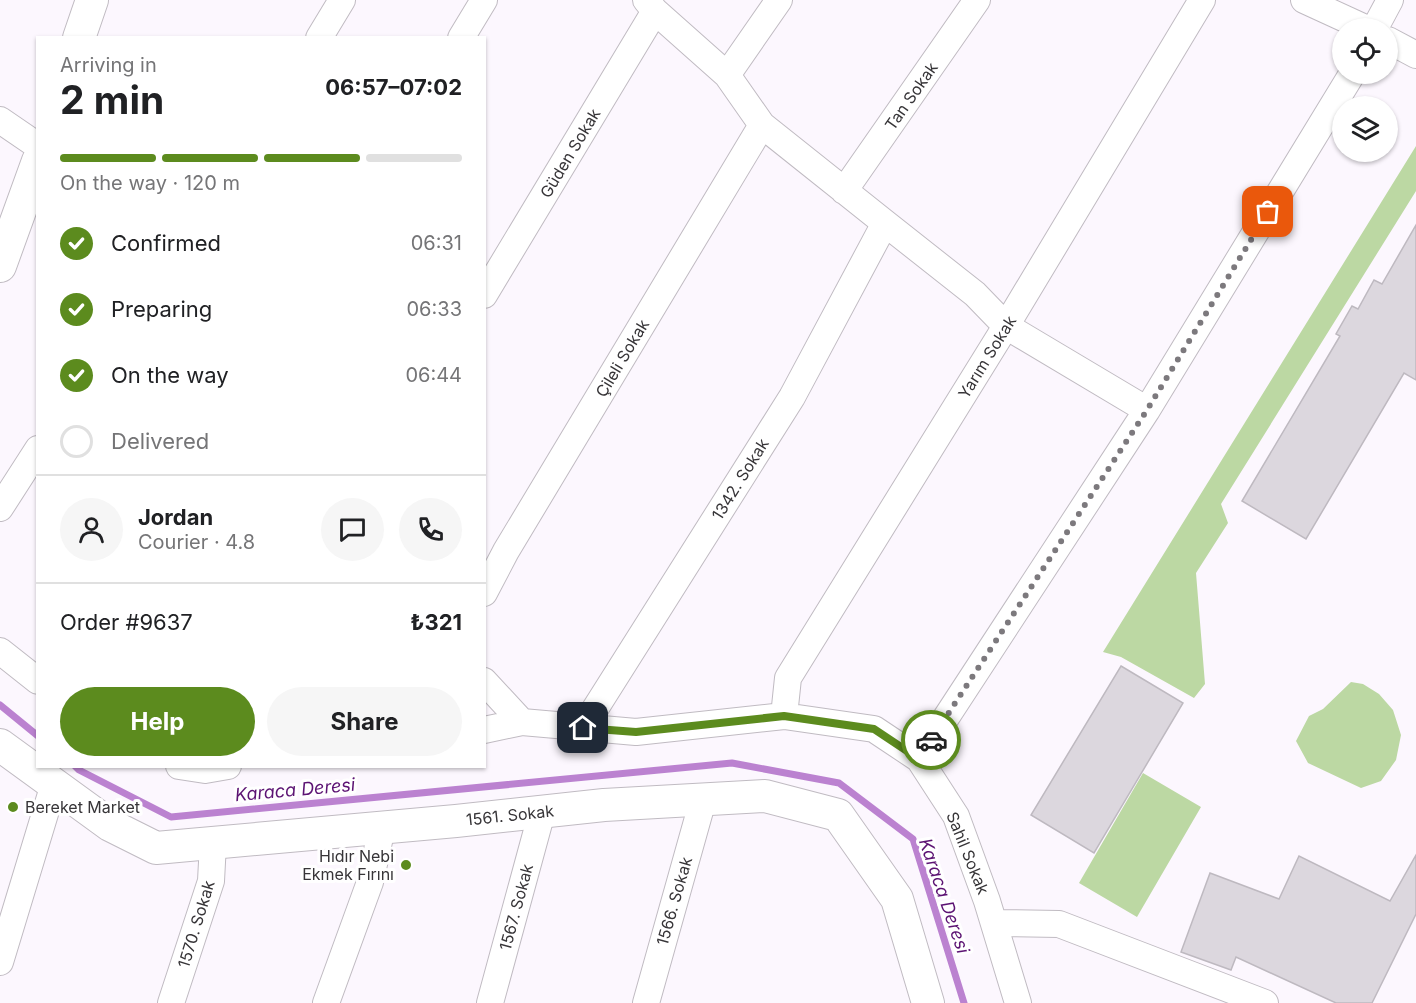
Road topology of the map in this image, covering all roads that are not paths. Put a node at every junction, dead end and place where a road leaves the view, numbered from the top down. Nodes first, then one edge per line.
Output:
1 (92, 0) edge
2 (342, 0) edge
3 (484, 0) edge
4 (779, 0) edge
5 (977, 0) edge
6 (1202, 0) edge
7 (1304, 0) edge
8 (1390, 0) edge
9 (651, 5) edge
10 (1343, 18) edge
11 (1380, 18) edge
12 (80, 36) edge
13 (320, 36) edge
14 (462, 36) edge
15 (1398, 45) edge
16 (1416, 55) edge
17 (727, 75) junction
18 (1346, 84) edge
19 (0, 120) edge
20 (762, 125) junction
21 (36, 145) edge
22 (36, 167) edge
23 (844, 191) junction
24 (885, 224) junction
25 (0, 266) edge
26 (486, 292) edge
27 (1006, 326) junction
28 (1147, 410) junction
29 (36, 451) edge
30 (0, 508) edge
31 (486, 589) edge
32 (0, 651) edge
33 (36, 679) edge
34 (486, 683) edge
35 (784, 716) junction
36 (522, 722) junction
37 (583, 728) junction
38 (486, 730) edge
39 (0, 745) edge
40 (919, 759) junction
41 (54, 784) junction
42 (703, 800) junction
43 (542, 812) junction
44 (382, 828) junction
45 (213, 843) junction
46 (994, 923) junction
47 (0, 962) edge
48 (171, 1003) edge
49 (326, 1003) edge
50 (490, 1003) edge
51 (646, 1003) edge
52 (928, 1003) edge
53 (1018, 1003) edge
54 (1265, 1003) edge

1 - 12 street
2 - 13 street
3 - 14 street
4 - 17 street
5 - 23 street, Tan Sokak
6 - 27 street, Yarım Sokak
7 - 10 street
8 - 11 street
9 - 17 street
9 - 26 street, Güden Sokak
15 - 16 street
17 - 20 street
18 - 28 street
19 - 21 street
20 - 23 street
20 - 31 street, Çileli Sokak
22 - 25 street
23 - 24 street
24 - 27 street
24 - 37 street, 1342. Sokak
27 - 28 street
27 - 35 street, Yarım Sokak
28 - 40 street
29 - 30 street
32 - 33 street
34 - 36 street
35 - 37 street, Sahil Sokak
35 - 40 street, Sahil Sokak
36 - 37 street, Sahil Sokak
36 - 38 street, Sahil Sokak
39 - 41 street, 1561. Sokak
40 - 46 street, Sahil Sokak
41 - 45 street, 1561. Sokak
41 - 47 street
42 - 43 street, 1561. Sokak
42 - 51 street, 1566. Sokak
42 - 52 street, 1561. Sokak
43 - 44 street, 1561. Sokak
43 - 50 street, 1567. Sokak
44 - 45 street, 1561. Sokak
44 - 49 street
45 - 48 street, 1570. Sokak
46 - 53 street, Sahil Sokak
46 - 54 street

